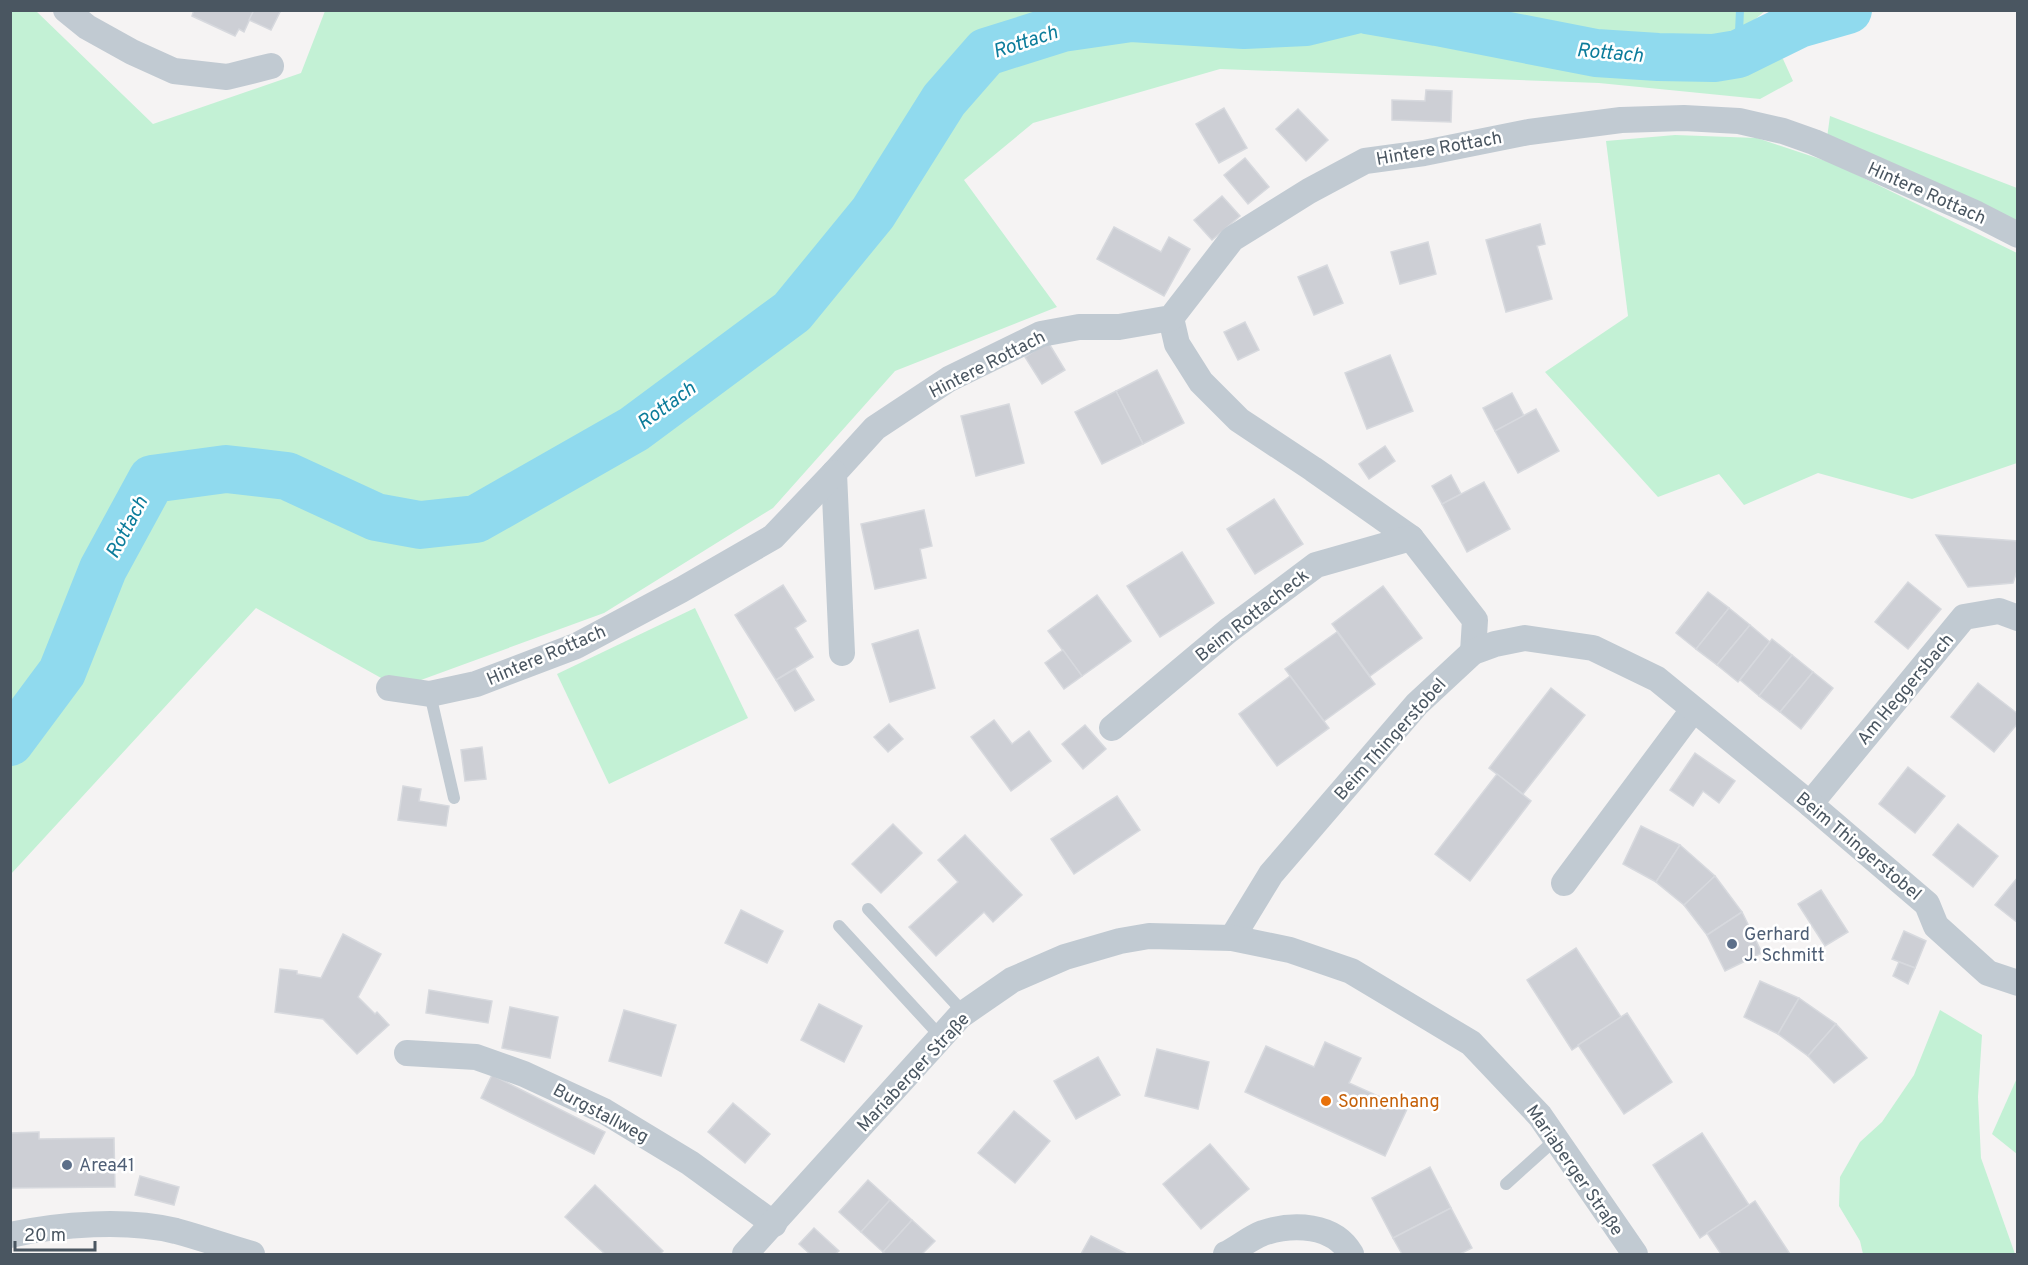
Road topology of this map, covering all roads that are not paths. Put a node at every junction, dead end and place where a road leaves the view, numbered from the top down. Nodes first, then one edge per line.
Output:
1 (66, 10) edge
2 (271, 66) dead end
3 (2018, 236) edge
4 (1171, 318) junction
5 (834, 473) junction
6 (1411, 538) junction
7 (2018, 618) edge
8 (1473, 652) junction
9 (842, 653) dead end
10 (389, 688) dead end
11 (430, 694) junction
12 (1693, 710) junction
13 (1112, 728) dead end
14 (454, 798) dead end
15 (1810, 804) junction
16 (1564, 883) dead end
17 (868, 909) dead end
18 (839, 926) dead end
19 (1232, 938) junction
20 (2018, 983) edge
21 (964, 1013) junction
22 (941, 1037) junction
23 (407, 1053) dead end
24 (1556, 1139) junction
25 (1506, 1184) dead end
26 (774, 1224) junction
27 (10, 1235) edge
28 (252, 1254) edge
29 (745, 1254) edge
30 (1226, 1254) edge
31 (1351, 1254) edge
32 (1635, 1254) edge

1 - 2 street
3 - 4 street, Hintere Rottach
4 - 5 street, Hintere Rottach
4 - 6 street
5 - 9 street
5 - 11 street, Hintere Rottach
6 - 8 street
6 - 13 street, Beim Rottacheck
7 - 15 street, Am Heggersbach
8 - 12 street, Beim Thingerstobel
8 - 19 street, Beim Thingerstobel
10 - 11 street, Hintere Rottach
11 - 14 lane
12 - 15 street, Beim Thingerstobel
12 - 16 street
15 - 20 street, Beim Thingerstobel
17 - 21 lane
18 - 22 lane
19 - 21 street, Mariaberger Straße
19 - 24 street, Mariaberger Straße
21 - 22 street, Mariaberger Straße
22 - 26 street, Mariaberger Straße
23 - 26 street, Burgstallweg
24 - 25 lane
24 - 32 street, Mariaberger Straße
26 - 29 street, Mariaberger Straße
27 - 28 street
30 - 31 street

